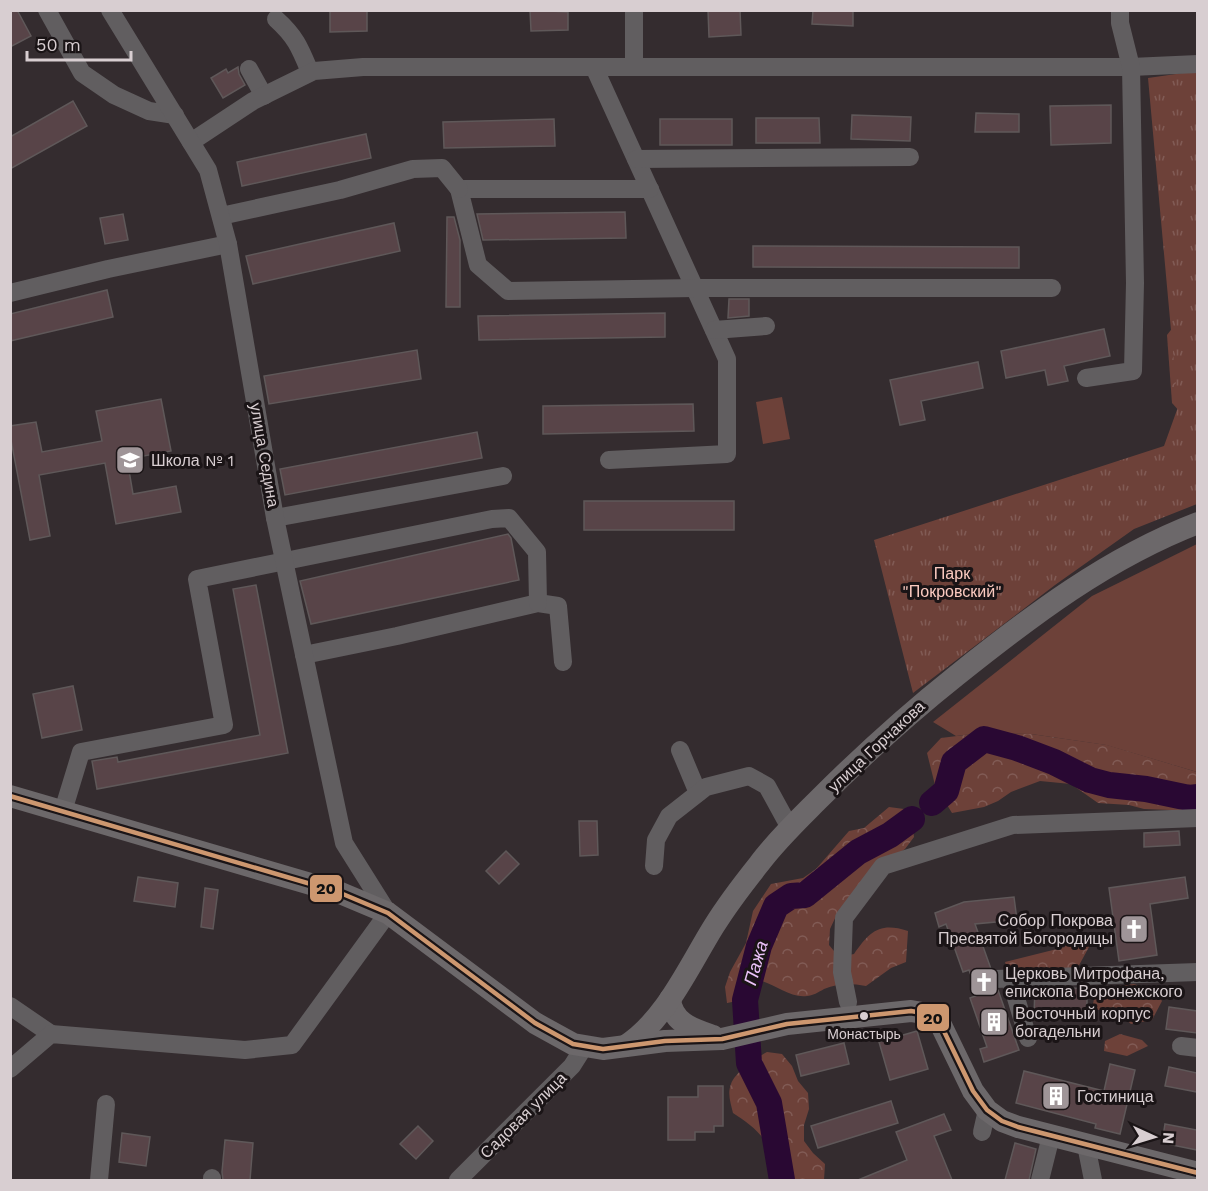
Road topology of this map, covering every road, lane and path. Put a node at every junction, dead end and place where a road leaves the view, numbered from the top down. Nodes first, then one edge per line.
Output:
1 (47, 10) edge
2 (110, 10) edge
3 (634, 10) edge
4 (1120, 10) edge
5 (276, 19) dead end
6 (1197, 64) edge
7 (594, 67) junction
8 (634, 67) junction
9 (1131, 67) junction
10 (249, 69) dead end
11 (310, 72) junction
12 (264, 96) junction
13 (175, 115) junction
14 (191, 142) junction
15 (910, 157) dead end
16 (636, 159) junction
17 (459, 189) junction
18 (650, 189) junction
19 (221, 216) junction
20 (228, 244) junction
21 (695, 288) junction
22 (1052, 288) dead end
23 (10, 293) edge
24 (766, 326) dead end
25 (714, 330) junction
26 (1086, 378) dead end
27 (609, 460) dead end
28 (503, 476) dead end
29 (276, 518) junction
30 (1197, 523) edge
31 (284, 561) junction
32 (538, 603) junction
33 (304, 655) junction
34 (563, 662) dead end
35 (680, 750) dead end
36 (698, 793) junction
37 (10, 796) edge
38 (63, 811) junction
39 (1197, 818) edge
40 (790, 828) junction
41 (654, 866) dead end
42 (388, 913) junction
43 (1197, 972) edge
44 (670, 999) junction
45 (848, 1002) dead end
46 (10, 1006) edge
47 (51, 1034) junction
48 (1028, 1038) dead end
49 (722, 1039) junction
50 (626, 1046) junction
51 (584, 1047) junction
52 (10, 1069) edge
53 (106, 1104) dead end
54 (987, 1110) junction
55 (982, 1132) dead end
56 (1055, 1144) junction
57 (1086, 1145) junction
58 (1197, 1173) edge
59 (99, 1180) edge
60 (458, 1180) edge
61 (1040, 1180) edge
62 (1093, 1180) edge

1 - 13 street
2 - 13 street, улица Седина
3 - 8 street
4 - 9 street
5 - 11 street
6 - 9 street
7 - 8 street
7 - 11 street
7 - 16 street
8 - 9 street
9 - 26 street
10 - 12 street
11 - 12 street
12 - 14 street
13 - 14 street, улица Седина
14 - 19 street, улица Седина
15 - 16 street
16 - 18 street
17 - 18 street
17 - 19 street
17 - 21 street
18 - 21 street
19 - 20 street, улица Седина
20 - 23 street
20 - 29 street, улица Седина
21 - 22 street
21 - 25 street
24 - 25 street
25 - 27 street
28 - 29 street
29 - 31 street, улица Седина
30 - 40 main road, улица Горчакова
31 - 32 street
31 - 33 street, улица Седина
31 - 38 street
32 - 33 street
32 - 34 street
33 - 42 street, улица Седина
35 - 36 street
36 - 40 street
36 - 41 street
37 - 38 main road
38 - 42 main road
39 - 45 street
40 - 44 main road, улица Горчакова
42 - 47 street
42 - 51 main road
43 - 48 street
44 - 49 main road
44 - 50 main road, улица Горчакова
46 - 47 street
47 - 52 street
49 - 50 main road
49 - 54 main road
50 - 51 main road
51 - 60 street, Садовая улица
53 - 59 street
54 - 55 street
54 - 56 main road
56 - 57 main road
56 - 61 street
57 - 58 main road
57 - 62 street

